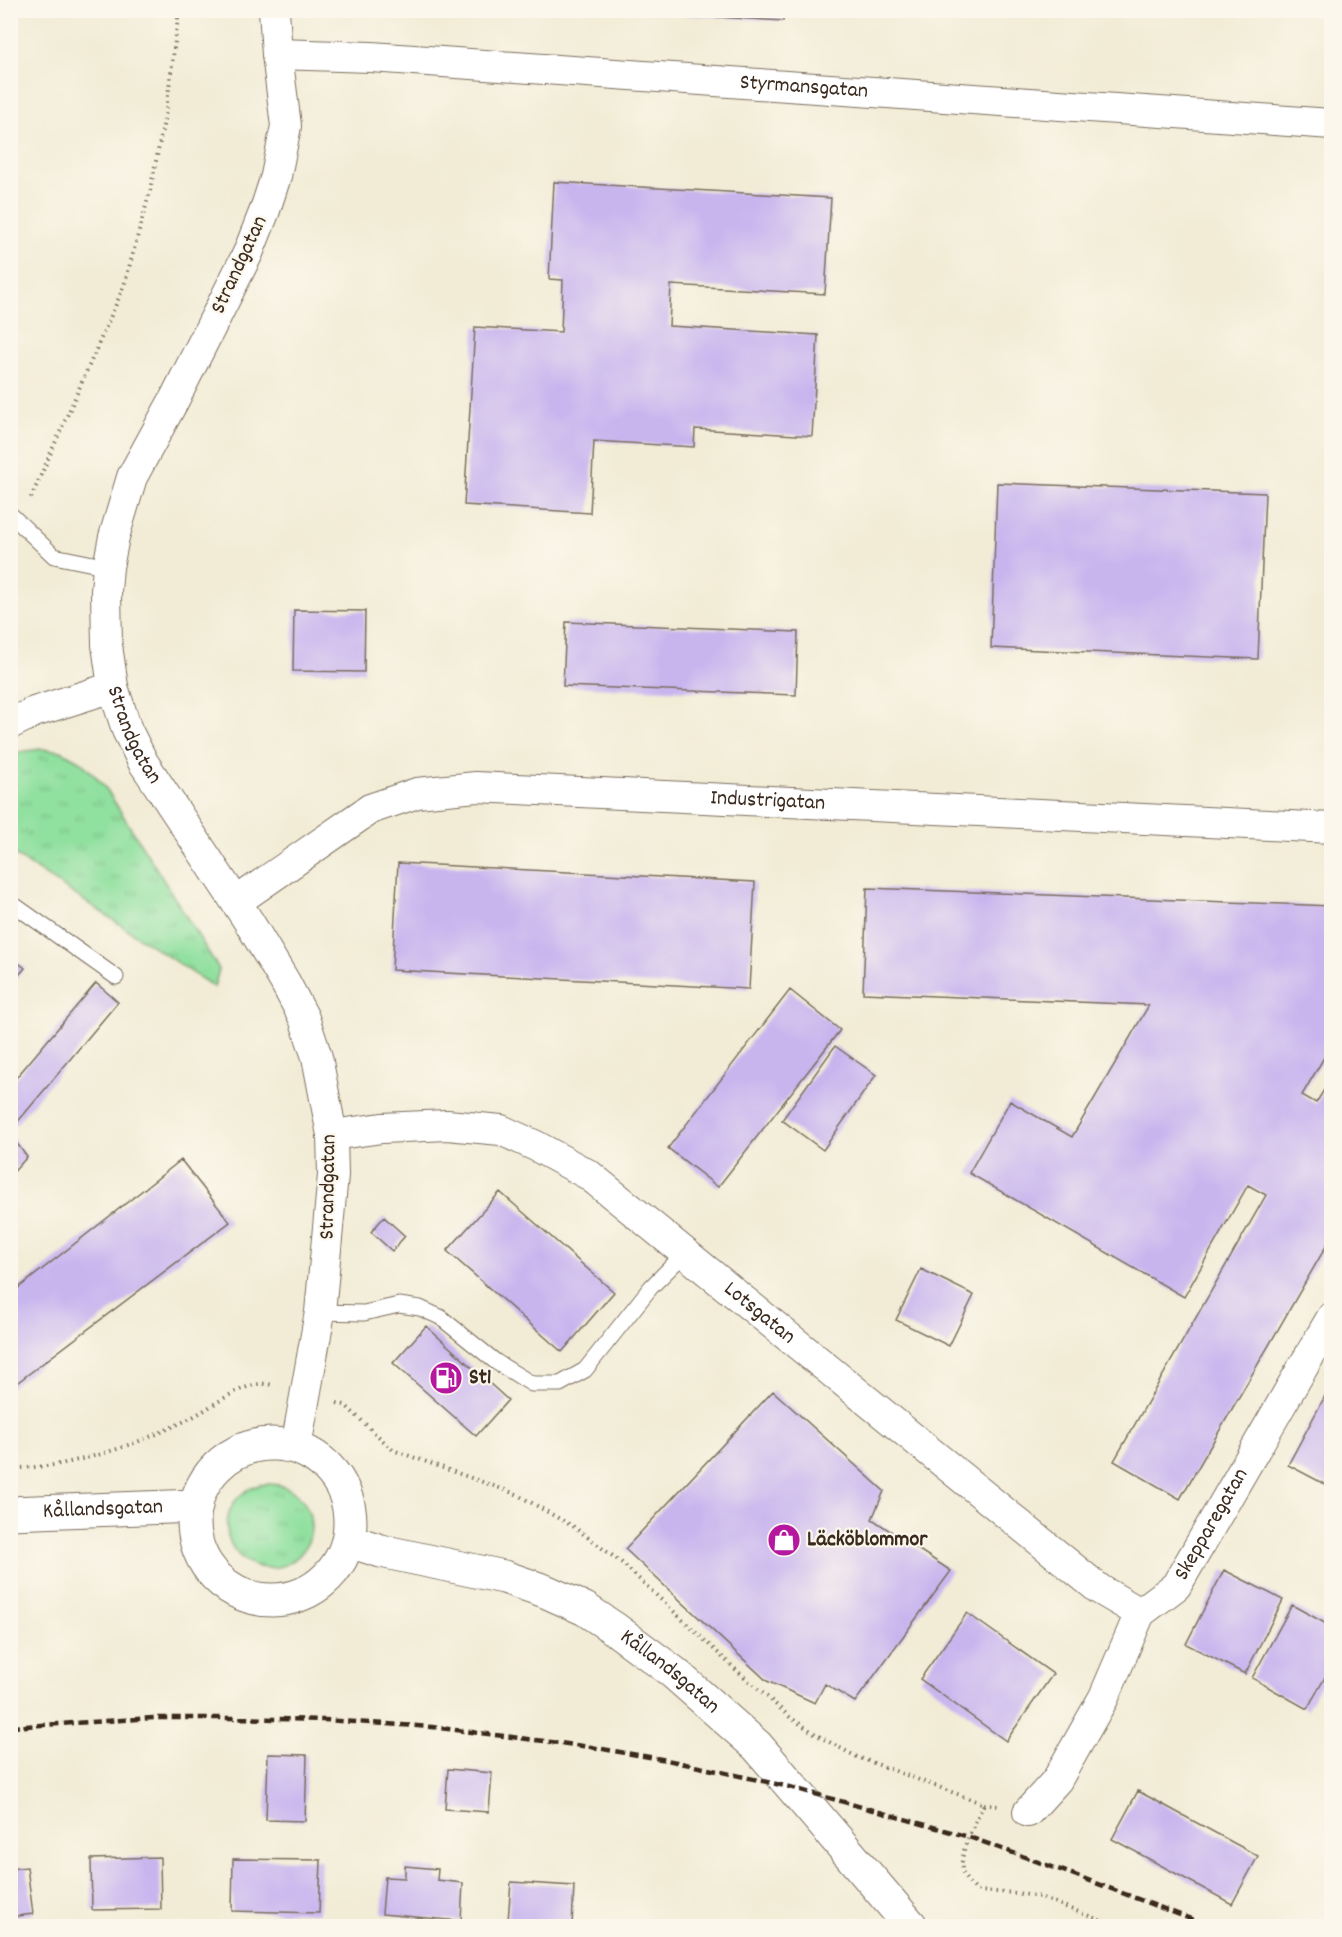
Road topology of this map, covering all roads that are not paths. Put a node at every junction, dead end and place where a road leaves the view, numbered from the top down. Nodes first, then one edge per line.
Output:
1 (274, 10) edge
2 (277, 54) junction
3 (1332, 124) edge
4 (15, 519) edge
5 (108, 567) junction
6 (113, 687) junction
7 (10, 724) edge
8 (1332, 828) edge
9 (10, 902) edge
10 (236, 902) junction
11 (116, 977) dead end
12 (332, 1135) junction
13 (686, 1252) junction
14 (320, 1312) junction
15 (1332, 1317) edge
16 (296, 1447) junction
17 (196, 1506) junction
18 (10, 1513) edge
19 (349, 1541) junction
20 (1140, 1613) junction
21 (1028, 1812) dead end
22 (911, 1926) edge

1 - 2 street, Strandgatan
2 - 3 street, Styrmansgatan
2 - 5 street, Strandgatan
4 - 5 lane
5 - 6 street, Strandgatan
6 - 7 street
6 - 10 street, Strandgatan
8 - 10 street, Industrigatan
9 - 11 lane
10 - 12 street, Strandgatan
12 - 13 street, Lotsgatan
12 - 14 street, Strandgatan
13 - 14 lane
13 - 20 street, Lotsgatan
14 - 16 street, Strandgatan
15 - 20 street, Skepparegatan
16 - 17 main road, Kållandsgatan
16 - 19 main road, Kållandsgatan
17 - 18 main road, Kållandsgatan
17 - 19 main road, Kållandsgatan
19 - 22 main road, Kållandsgatan
20 - 21 street

